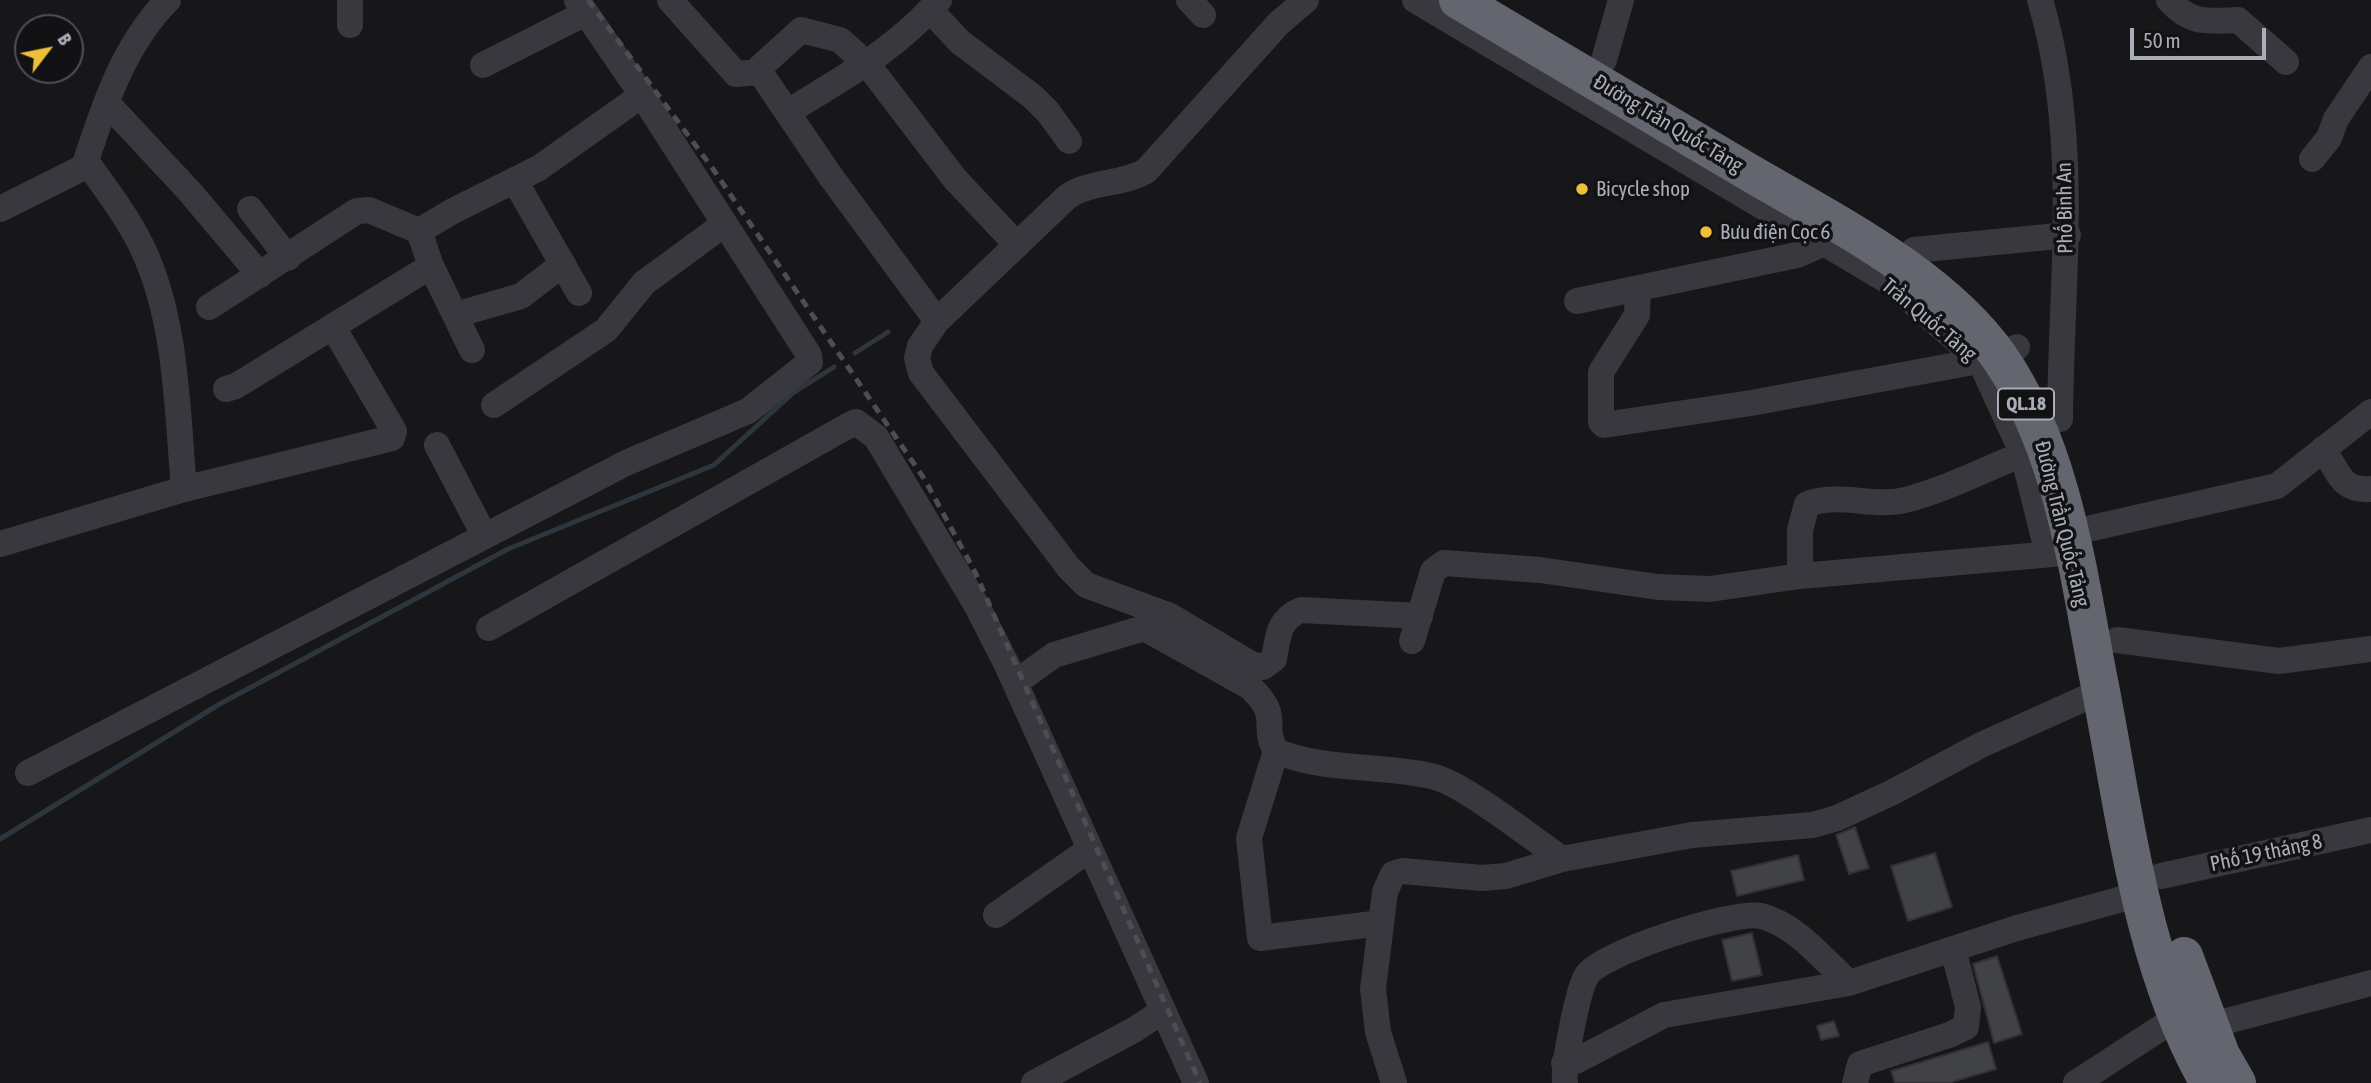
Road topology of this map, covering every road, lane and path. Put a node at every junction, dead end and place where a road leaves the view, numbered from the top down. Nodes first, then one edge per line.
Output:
1 (168, 0) edge
2 (670, 0) edge
3 (1306, 0) edge
4 (1415, 0) edge
5 (1458, 0) edge
6 (1506, 0) edge
7 (1621, 0) edge
8 (2040, 0) edge
9 (2169, 0) edge
10 (935, 5) edge
11 (582, 7) edge
12 (1604, 60) junction
13 (2286, 62) dead end
14 (483, 65) dead end
15 (868, 65) junction
16 (2371, 67) edge
17 (758, 70) junction
18 (642, 95) junction
19 (108, 104) junction
20 (788, 112) junction
21 (1069, 141) dead end
22 (2312, 159) dead end
23 (86, 162) junction
24 (515, 181) junction
25 (0, 209) edge
26 (250, 209) dead end
27 (723, 225) junction
28 (419, 231) junction
29 (1831, 235) junction
30 (2068, 235) junction
31 (1017, 245) junction
32 (1914, 250) junction
33 (288, 258) junction
34 (563, 264) junction
35 (430, 266) junction
36 (260, 275) junction
37 (1638, 289) junction
38 (579, 293) dead end
39 (1577, 301) dead end
40 (209, 307) dead end
41 (455, 315) junction
42 (932, 316) junction
43 (333, 327) junction
44 (472, 350) dead end
45 (1999, 355) junction
46 (226, 389) dead end
47 (494, 405) dead end
48 (2371, 412) edge
49 (2060, 419) junction
50 (438, 445) dead end
51 (2323, 449) junction
52 (2023, 454) junction
53 (184, 489) junction
54 (2371, 489) edge
55 (484, 535) junction
56 (0, 544) edge
57 (2071, 545) junction
58 (1800, 576) junction
59 (1420, 616) junction
60 (489, 628) dead end
61 (2117, 640) junction
62 (1412, 641) dead end
63 (2371, 649) edge
64 (1011, 673) junction
65 (2101, 691) junction
66 (1276, 751) junction
67 (28, 773) dead end
68 (2371, 830) edge
69 (1090, 849) junction
70 (1562, 859) junction
71 (2150, 885) junction
72 (996, 915) dead end
73 (1381, 923) junction
74 (1953, 948) junction
75 (1849, 983) junction
76 (2371, 984) edge
77 (1163, 1011) junction
78 (2192, 1022) junction
79 (1564, 1073) edge
80 (1034, 1083) edge
81 (1196, 1083) edge
82 (1394, 1083) edge
83 (1855, 1083) edge
84 (2076, 1083) edge
85 (2209, 1083) edge
86 (2237, 1083) edge

1 - 19 street
2 - 17 street
3 - 31 street
4 - 29 street
5 - 29 highway, Đường Trần Quốc Tảng / QL.18
6 - 12 highway, Đường Trần Quốc Tảng / QL.18
7 - 12 street
8 - 30 street, Phố Bình An
9 - 13 street
10 - 15 street
10 - 21 street
11 - 14 street
11 - 18 street
12 - 32 highway, Đường Trần Quốc Tảng / QL.18
15 - 17 street
15 - 20 street
15 - 31 street
16 - 22 street
17 - 20 street
18 - 24 street
18 - 27 street
19 - 23 street
19 - 36 street
20 - 42 street
23 - 25 street
23 - 53 street
24 - 28 street
24 - 34 street
26 - 33 street
27 - 47 street
27 - 55 street
28 - 33 street
28 - 35 street
29 - 37 street
29 - 45 highway, Đường Trần Quốc Tảng / QL.18
30 - 32 street
30 - 49 street, Phố Bình An
31 - 42 street
32 - 45 highway, Đường Trần Quốc Tảng / QL.18
33 - 36 street
34 - 38 street
34 - 41 street
35 - 41 street
35 - 43 street
36 - 40 street
37 - 39 street
37 - 45 street
41 - 44 street
42 - 59 street
43 - 46 street
43 - 53 street
45 - 49 highway, Đường Trần Quốc Tảng / QL.18
45 - 52 street, Trần Quốc Tảng
45 - 57 highway, Đường Trần Quốc Tảng / QL.18
48 - 51 street
49 - 57 highway, Đường Trần Quốc Tảng / QL.18
50 - 55 street
51 - 54 street
51 - 57 street
52 - 57 street, Trần Quốc Tảng
52 - 58 street
53 - 56 street
55 - 67 street
57 - 58 street
57 - 61 highway, Đường Trần Quốc Tảng / QL.18
57 - 65 highway, Đường Trần Quốc Tảng / QL.18
58 - 59 street
59 - 62 street
60 - 64 street
61 - 63 street
61 - 71 highway, Đường Trần Quốc Tảng / QL.18
64 - 66 street
64 - 69 street
65 - 70 street
65 - 71 highway, Đường Trần Quốc Tảng / QL.18
66 - 70 street
66 - 73 street
68 - 71 street, Phố 19 tháng 8
69 - 72 street
69 - 77 street
70 - 73 street
71 - 74 street, Phố 19 tháng 8
71 - 78 highway, Đường Trần Quốc Tảng / QL.18
73 - 82 street
74 - 75 street, Phố 19 tháng 8
74 - 83 street
75 - 79 street, Phố 19 tháng 8
75 - 79 street
76 - 78 street
77 - 80 street
77 - 81 street
78 - 84 street
78 - 85 highway, Đường Trần Quốc Tảng / QL.18
78 - 86 highway, Đường Trần Quốc Tảng / QL.18

